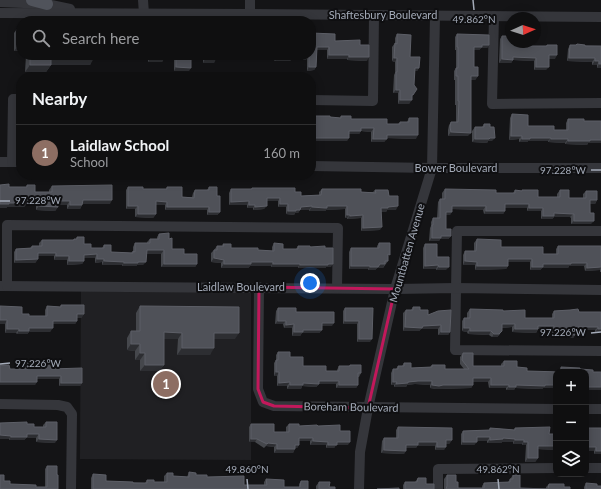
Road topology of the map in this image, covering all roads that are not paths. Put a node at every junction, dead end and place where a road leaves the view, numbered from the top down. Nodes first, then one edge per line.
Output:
1 (32, 0) edge
2 (144, 0) edge
3 (250, 0) edge
4 (0, 2) edge
5 (47, 4) junction
6 (0, 13) edge
7 (92, 13) junction
8 (144, 14) junction
9 (250, 14) junction
10 (374, 15) junction
11 (435, 16) junction
12 (494, 16) junction
13 (601, 17) edge
14 (16, 99) edge
15 (316, 100) edge
16 (601, 103) edge
17 (16, 146) edge
18 (0, 162) edge
19 (16, 162) edge
20 (316, 166) edge
21 (432, 168) junction
22 (601, 168) edge
23 (601, 231) edge
24 (4, 286) edge
25 (258, 287) junction
26 (337, 288) junction
27 (456, 288) junction
28 (395, 289) junction
29 (601, 290) edge
30 (601, 350) edge
31 (0, 404) edge
32 (368, 408) junction
33 (553, 409) edge
34 (589, 409) edge
35 (601, 409) edge
36 (553, 468) edge
37 (589, 468) edge
38 (601, 468) edge
39 (72, 489) edge
40 (359, 489) edge
41 (438, 489) edge

1 - 5 main road
2 - 8 street
3 - 9 street
4 - 5 street, Shaftesbury Boulevard
5 - 7 street, Shaftesbury Boulevard
6 - 7 street, Shaftesbury Boulevard
7 - 8 street, Shaftesbury Boulevard
8 - 9 street, Shaftesbury Boulevard
9 - 10 street, Shaftesbury Boulevard
10 - 11 street, Shaftesbury Boulevard
10 - 15 street
11 - 12 street, Shaftesbury Boulevard
11 - 21 street, Mountbatten Avenue
12 - 13 street, Shaftesbury Boulevard
12 - 16 street
14 - 17 street
18 - 19 street
20 - 21 street, Bower Boulevard
21 - 22 street, Bower Boulevard
21 - 28 street, Mountbatten Avenue
23 - 27 street
24 - 25 street, Laidlaw Boulevard
24 - 26 street
25 - 26 street, Laidlaw Boulevard
25 - 32 street, Boreham Boulevard
26 - 28 street, Laidlaw Boulevard
27 - 28 street, Laidlaw Boulevard
27 - 29 street, Laidlaw Boulevard
27 - 30 street
28 - 32 street, Mountbatten Avenue
31 - 39 street
32 - 33 street, Boreham Boulevard
32 - 40 street, Mountbatten Avenue
34 - 35 street
36 - 41 street
37 - 38 street

